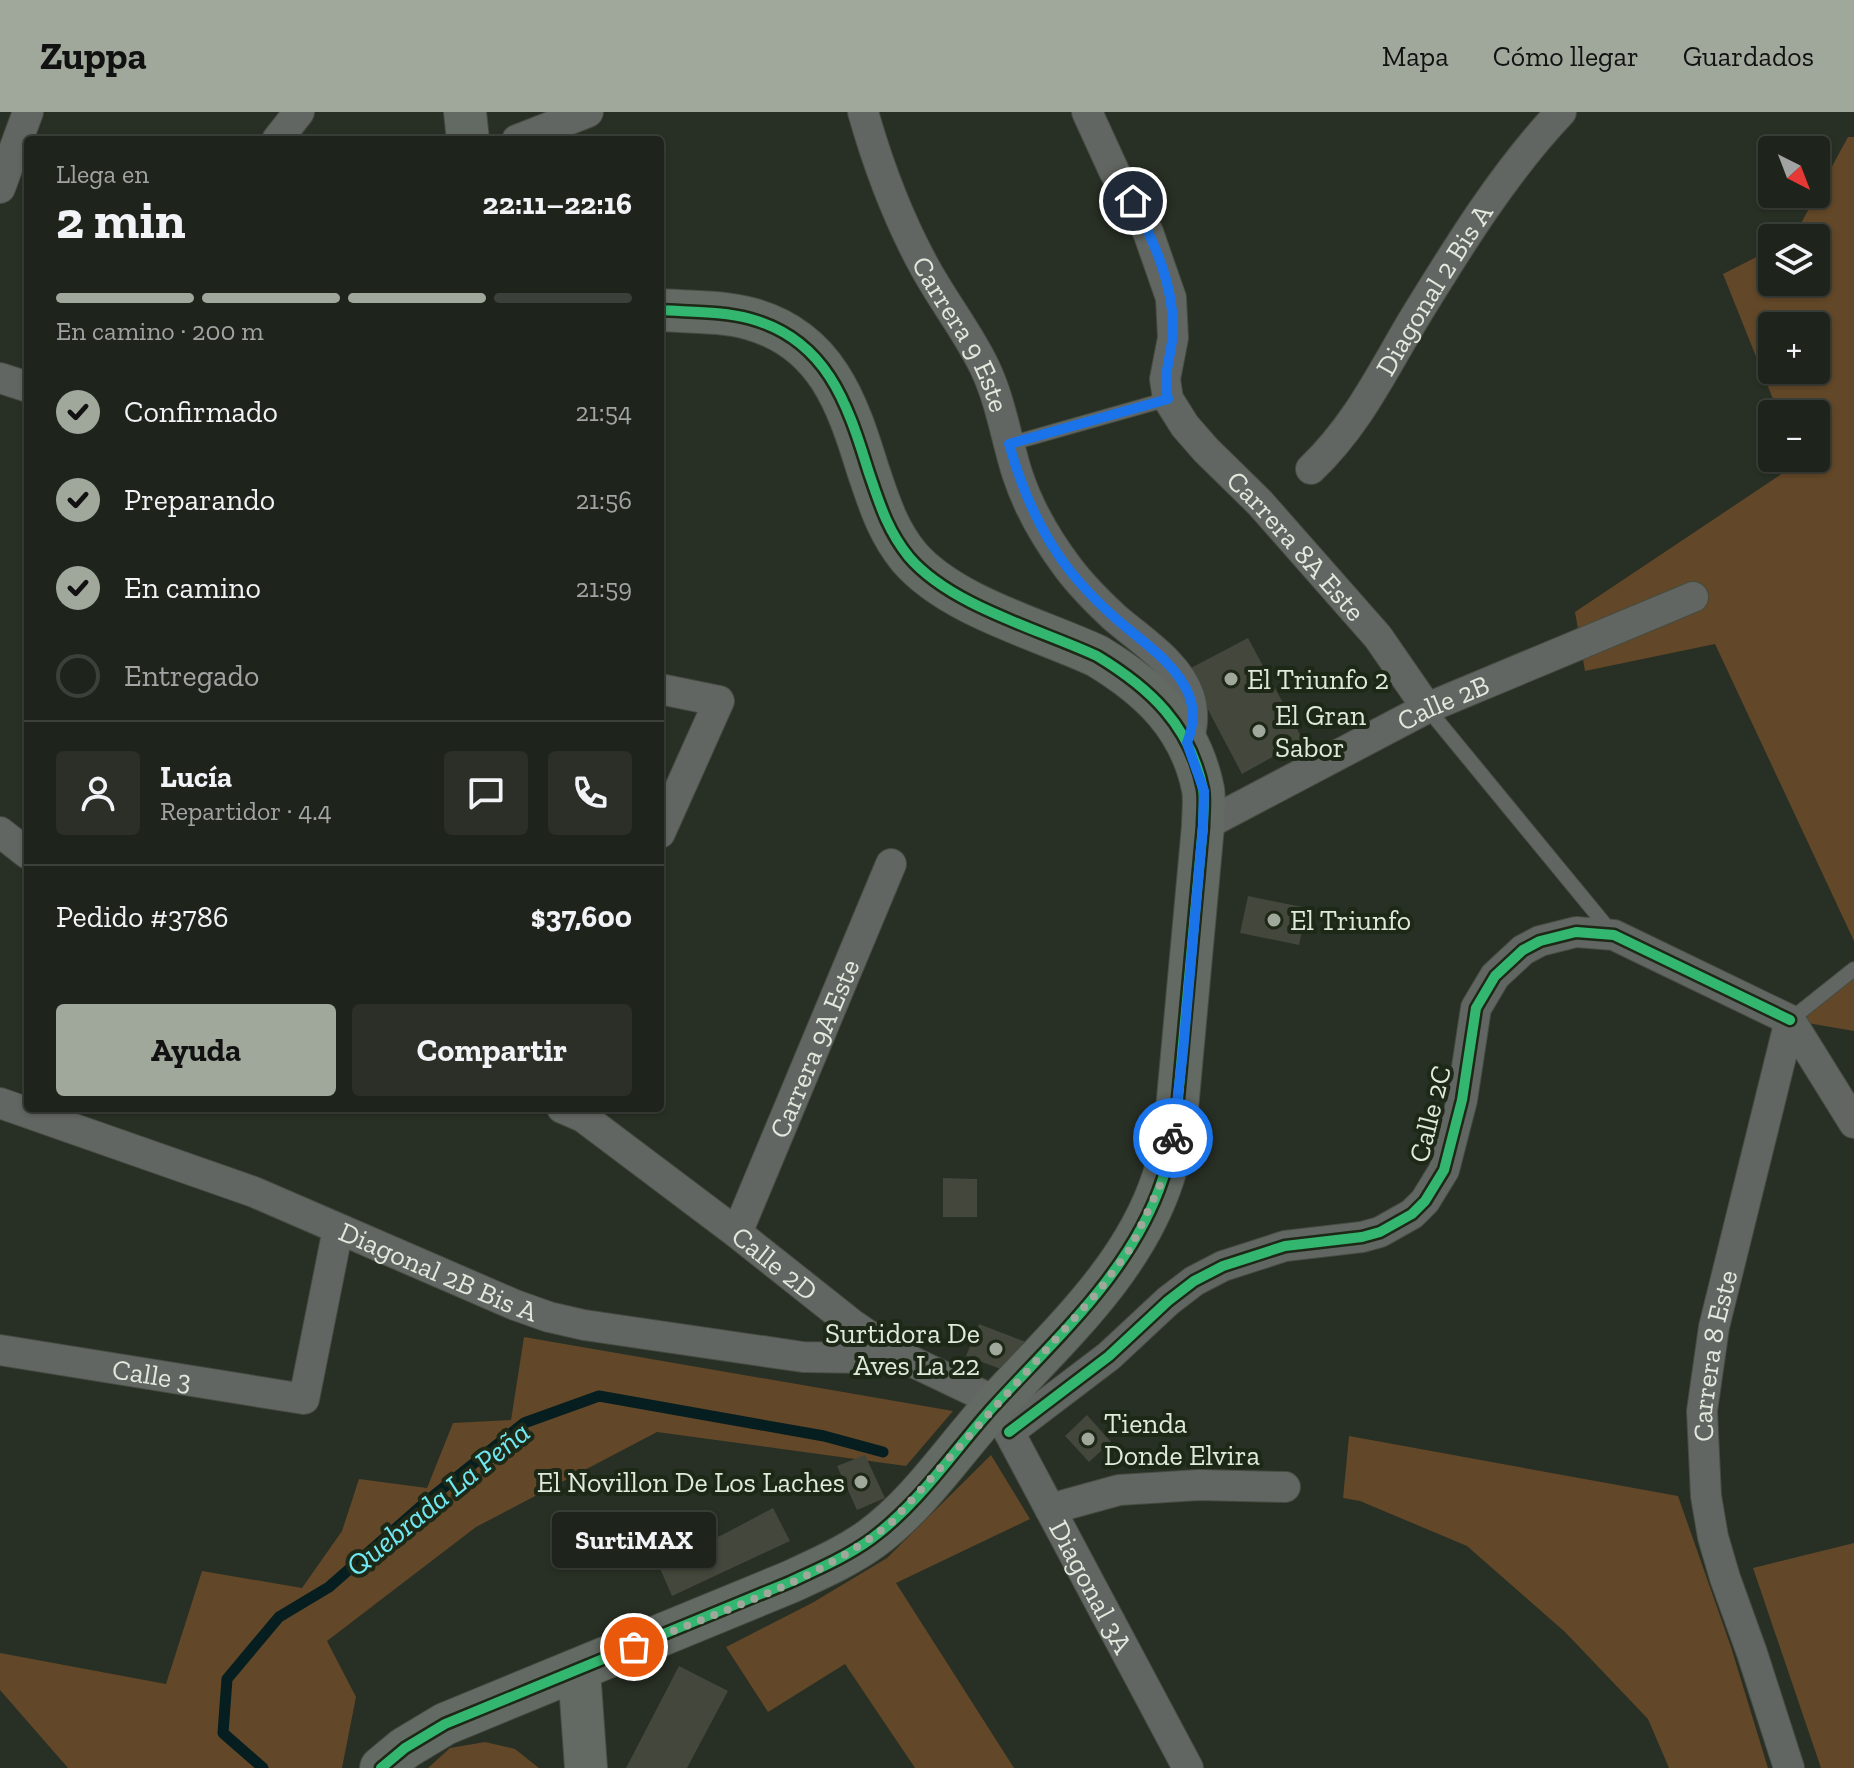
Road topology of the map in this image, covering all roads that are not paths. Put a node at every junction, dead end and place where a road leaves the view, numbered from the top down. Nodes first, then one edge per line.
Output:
1 (299, 112) edge
2 (465, 112) edge
3 (588, 112) edge
4 (863, 112) edge
5 (1087, 112) edge
6 (1561, 112) edge
7 (16, 123) edge
8 (280, 136) edge
9 (468, 136) edge
10 (527, 136) edge
11 (0, 188) edge
12 (664, 310) edge
13 (0, 378) edge
14 (24, 386) edge
15 (1168, 399) junction
16 (1009, 444) junction
17 (1311, 469) dead end
18 (1693, 597) dead end
19 (664, 690) edge
20 (1427, 708) junction
21 (1187, 743) junction
22 (664, 824) edge
23 (1203, 826) junction
24 (0, 832) edge
25 (24, 851) edge
26 (891, 864) dead end
27 (1614, 935) junction
28 (1854, 969) edge
29 (1790, 1020) junction
30 (0, 1103) edge
31 (24, 1111) edge
32 (26, 1112) edge
33 (571, 1112) edge
34 (1854, 1123) edge
35 (338, 1229) junction
36 (737, 1233) junction
37 (0, 1350) edge
38 (894, 1353) junction
39 (1001, 1420) junction
40 (1285, 1487) dead end
41 (1050, 1509) junction
42 (579, 1670) junction
43 (381, 1768) edge
44 (586, 1768) edge
45 (1188, 1768) edge
46 (1789, 1768) edge

1 - 8 street
2 - 9 street
3 - 10 street
4 - 16 street, Carrera 9 Este
5 - 15 street
6 - 17 street, Diagonal 2 Bis A
7 - 11 street
12 - 21 street
13 - 14 street
15 - 16 lane
15 - 20 street, Carrera 8A Este
16 - 21 street, Carrera 9 Este
18 - 20 street, Calle 2B
19 - 22 street
20 - 23 street, Calle 2B
20 - 27 lane, Carrera 8A Este
21 - 23 street
23 - 39 street
24 - 25 street
26 - 36 street, Carrera 9A Este
27 - 29 street, Calle 2C
27 - 39 street, Calle 2C
28 - 29 lane
29 - 34 street
29 - 46 street, Carrera 8 Este
30 - 31 street, Diagonal 2B Bis A
32 - 35 street, Diagonal 2B Bis A
33 - 36 street, Calle 2D
35 - 37 street, Calle 3
35 - 38 street, Diagonal 2B Bis A
36 - 38 street, Calle 2D
38 - 39 street, Calle 2D
39 - 41 street, Diagonal 3A
39 - 42 street
40 - 41 street
41 - 45 street, Diagonal 3A
42 - 43 street
42 - 44 street

